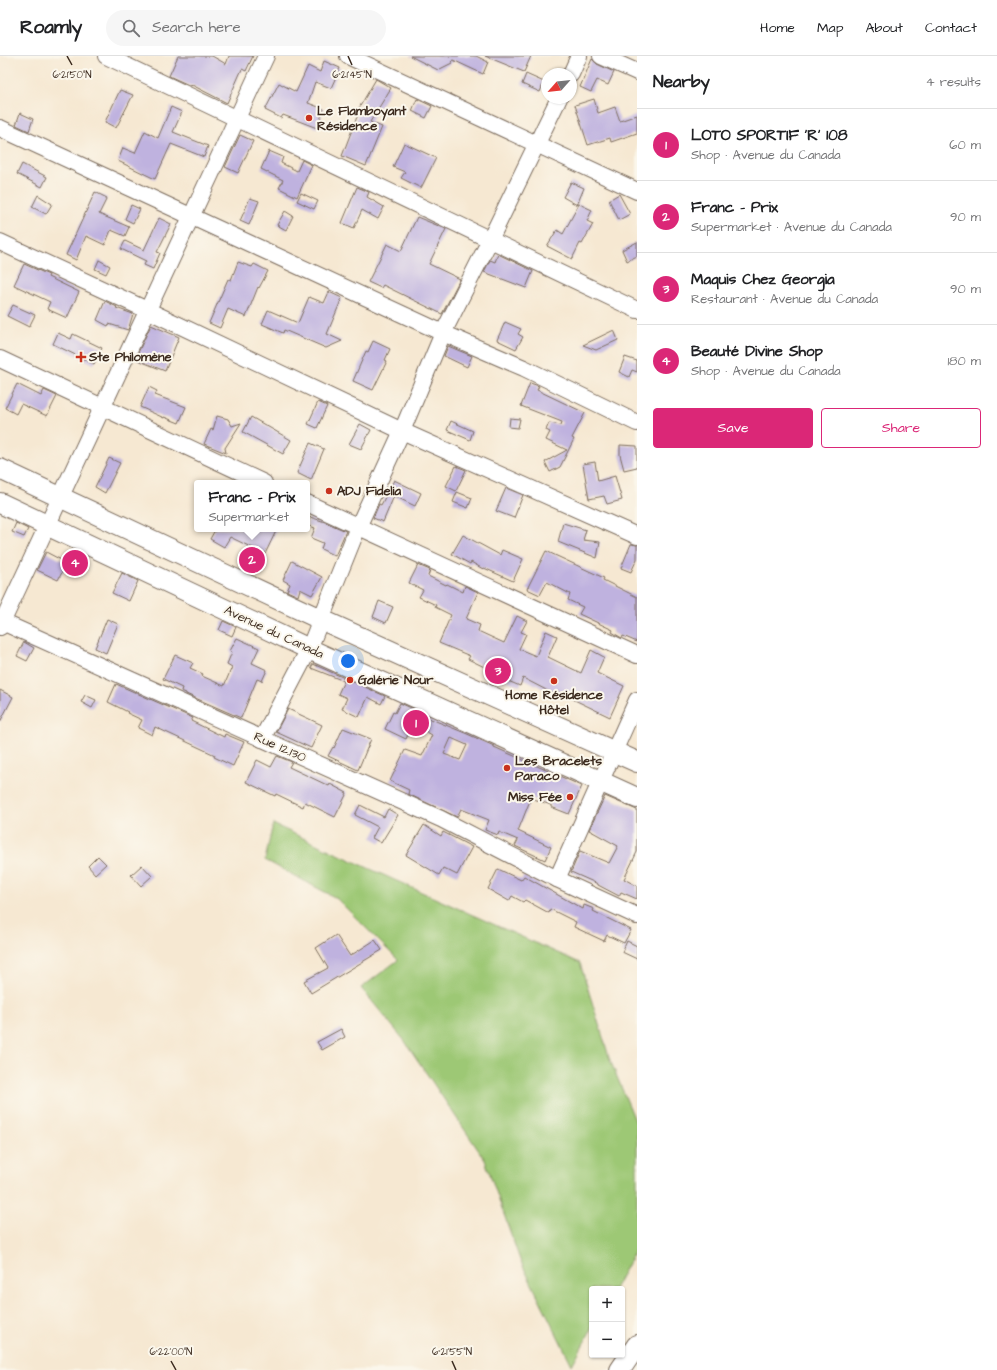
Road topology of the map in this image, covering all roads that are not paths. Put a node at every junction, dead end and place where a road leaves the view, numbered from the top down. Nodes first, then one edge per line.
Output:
1 (106, 56) edge
2 (266, 56) edge
3 (348, 56) edge
4 (579, 56) edge
5 (601, 56) edge
6 (574, 68) edge
7 (637, 72) edge
8 (556, 104) edge
9 (237, 118) junction
10 (0, 128) edge
11 (537, 144) junction
12 (637, 191) edge
13 (191, 217) junction
14 (490, 240) junction
15 (0, 242) edge
16 (147, 310) junction
17 (637, 310) edge
18 (443, 333) junction
19 (0, 359) edge
20 (102, 407) junction
21 (637, 423) edge
22 (402, 431) junction
23 (0, 469) edge
24 (258, 480) edge
25 (60, 497) junction
26 (0, 503) edge
27 (310, 504) edge
28 (47, 525) junction
29 (358, 527) junction
30 (637, 536) edge
31 (320, 619) junction
32 (1, 623) edge
33 (309, 649) junction
34 (637, 655) edge
35 (410, 660) junction
36 (396, 688) junction
37 (637, 700) edge
38 (262, 739) junction
39 (615, 752) junction
40 (637, 762) edge
41 (602, 782) junction
42 (637, 798) edge
43 (557, 879) junction
44 (637, 916) edge
45 (637, 1345) edge
46 (620, 1370) edge

1 - 9 street
2 - 9 street
3 - 11 street
4 - 6 street
5 - 7 street
8 - 11 street
9 - 13 street
9 - 14 street
10 - 13 street
11 - 12 street
11 - 14 street
13 - 16 street
13 - 18 street
14 - 17 street
14 - 18 street
15 - 16 street
16 - 20 street
16 - 22 street
18 - 21 street
18 - 22 street
19 - 20 street
20 - 24 street
20 - 25 street
22 - 29 street
22 - 30 street
23 - 25 main road
25 - 28 street
25 - 31 main road
26 - 28 main road, Avenue du Canada
27 - 29 street
28 - 32 street
28 - 33 main road, Avenue du Canada
29 - 31 street
29 - 34 street
31 - 33 street
31 - 35 main road
32 - 38 street, Rue 12.130
33 - 36 main road, Avenue du Canada
33 - 38 street
35 - 36 main road
35 - 39 main road
36 - 41 main road, Avenue du Canada
37 - 39 street
38 - 43 street, Rue 12.130
39 - 40 main road
39 - 41 street
41 - 42 main road, Avenue du Canada
41 - 43 street
43 - 44 street, Rue 12.130
45 - 46 main road

